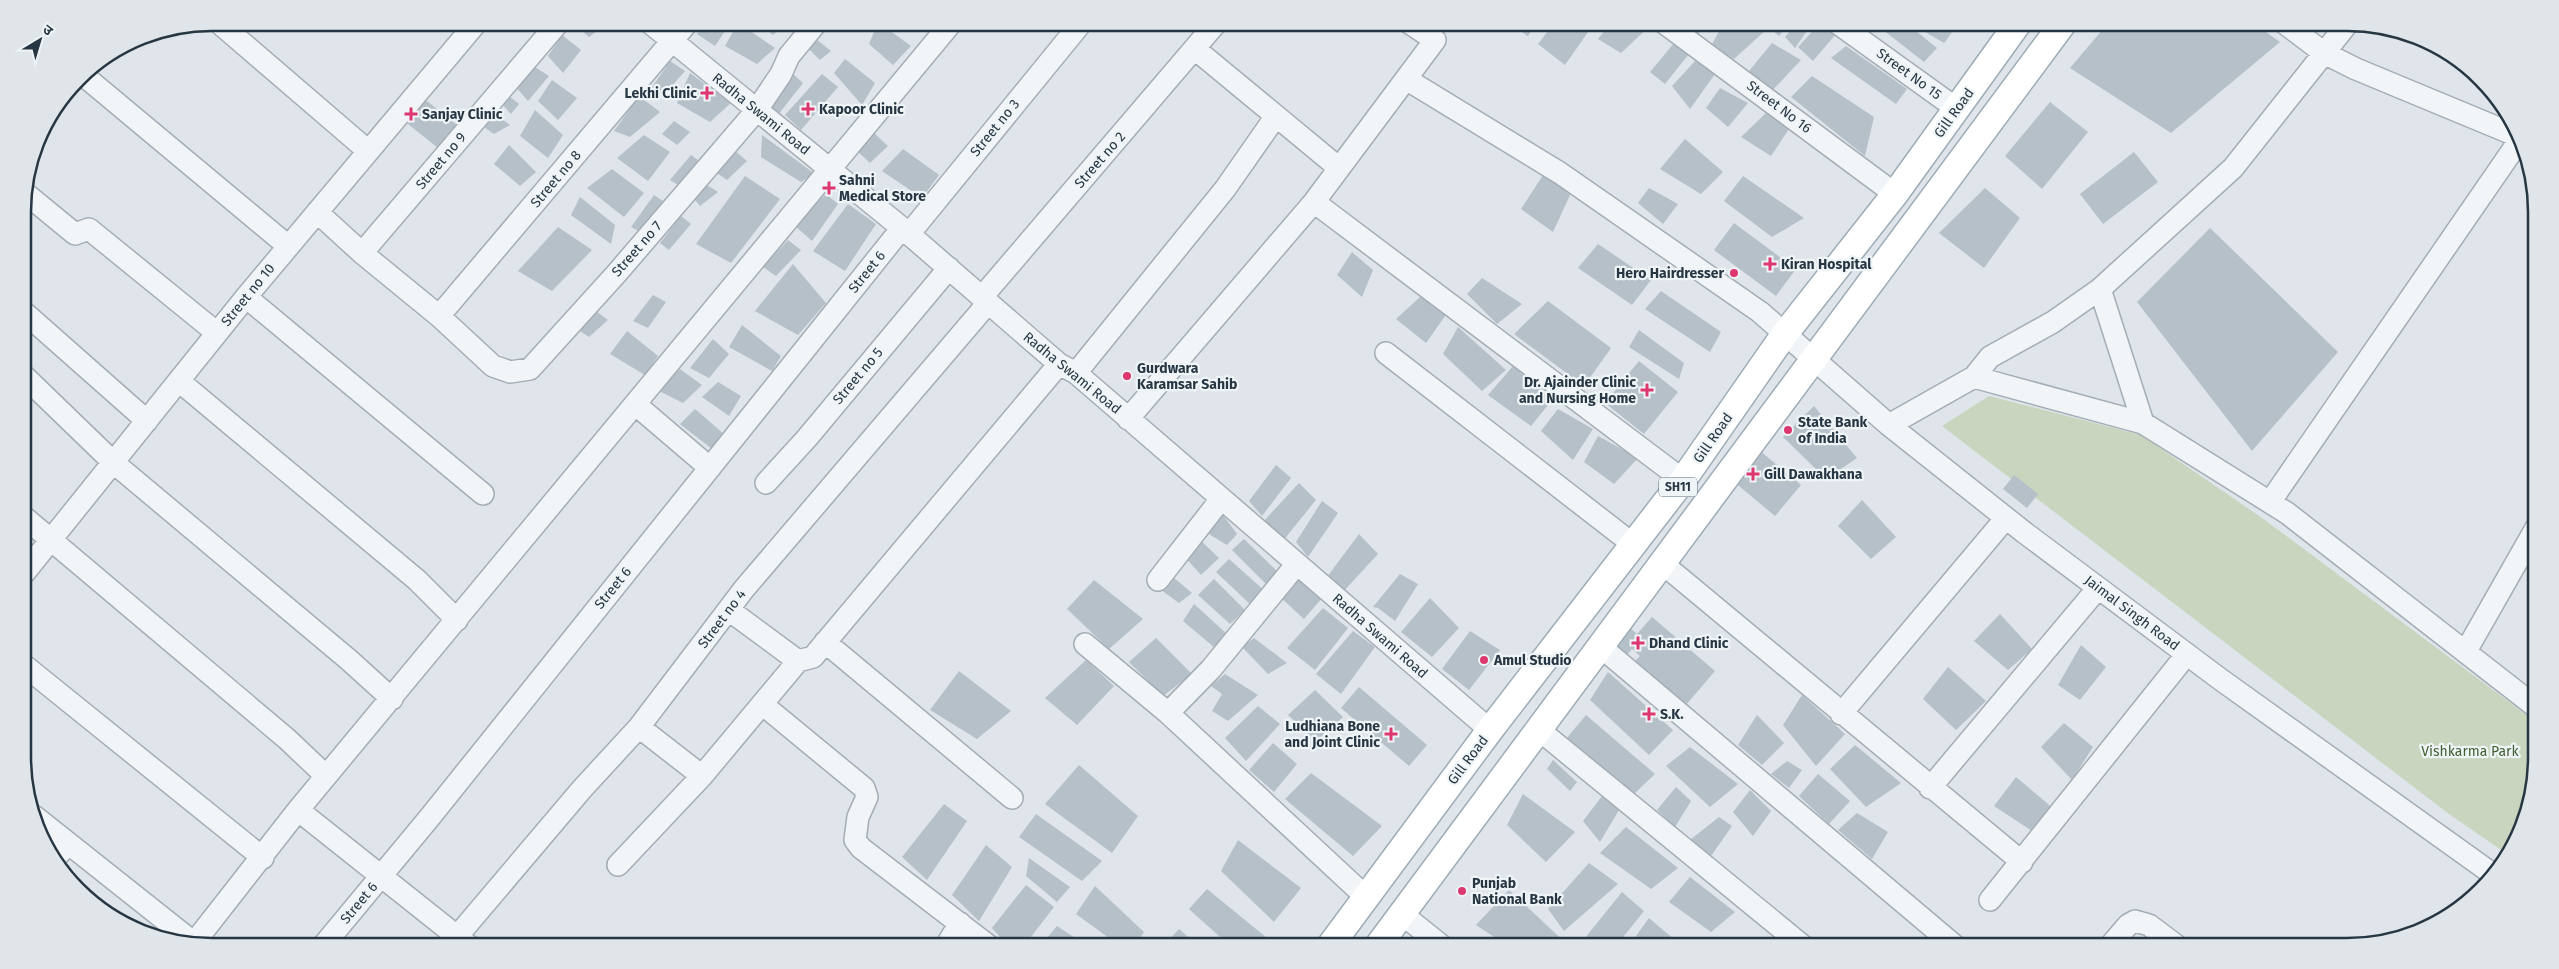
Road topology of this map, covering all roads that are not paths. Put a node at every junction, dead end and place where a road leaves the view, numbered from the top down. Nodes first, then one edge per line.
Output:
1 (228, 31) edge
2 (469, 31) edge
3 (551, 31) edge
4 (659, 31) edge
5 (681, 31) edge
6 (810, 31) edge
7 (944, 31) edge
8 (1074, 31) edge
9 (1210, 31) edge
10 (1422, 31) edge
11 (1674, 31) edge
12 (1849, 31) edge
13 (2013, 31) edge
14 (2057, 31) edge
15 (2295, 31) edge
16 (2342, 31) edge
17 (672, 42) junction
18 (1195, 49) junction
19 (2324, 53) junction
20 (1406, 79) junction
21 (89, 80) edge
22 (1957, 109) junction
23 (756, 111) junction
24 (1276, 116) junction
25 (2509, 133) edge
26 (2515, 145) edge
27 (367, 150) junction
28 (1339, 168) junction
29 (829, 169) junction
30 (1895, 194) junction
31 (32, 199) edge
32 (1314, 202) junction
33 (317, 212) junction
34 (906, 231) junction
35 (288, 246) junction
36 (362, 254) junction
37 (949, 268) junction
38 (2100, 289) junction
39 (246, 297) junction
40 (985, 300) junction
41 (439, 316) junction
42 (31, 318) edge
43 (217, 333) junction
44 (1784, 335) junction
45 (1386, 353) dead end
46 (1813, 358) junction
47 (1068, 369) junction
48 (1974, 377) junction
49 (178, 381) junction
50 (31, 383) edge
51 (636, 404) junction
52 (1128, 419) junction
53 (147, 421) junction
54 (2143, 423) junction
55 (1889, 425) junction
56 (114, 464) junction
57 (710, 468) junction
58 (1683, 480) junction
59 (766, 483) dead end
60 (483, 494) dead end
61 (1221, 499) junction
62 (2270, 502) junction
63 (2006, 518) junction
64 (31, 523) edge
65 (52, 540) junction
66 (2528, 542) edge
67 (1634, 546) junction
68 (1663, 564) junction
69 (31, 565) edge
70 (1296, 565) junction
71 (1158, 580) dead end
72 (2098, 588) junction
73 (729, 610) junction
74 (456, 620) junction
75 (826, 642) junction
76 (1085, 644) dead end
77 (1601, 647) junction
78 (2466, 651) junction
79 (2187, 654) junction
80 (798, 661) junction
81 (31, 671) edge
82 (392, 699) junction
83 (2528, 701) edge
84 (762, 704) junction
85 (1168, 713) junction
86 (1841, 714) junction
87 (639, 727) junction
88 (1538, 729) junction
89 (1490, 730) junction
90 (326, 776) junction
91 (702, 776) junction
92 (1930, 788) junction
93 (1012, 798) dead end
94 (298, 810) junction
95 (50, 836) edge
96 (61, 851) edge
97 (263, 858) junction
98 (2022, 862) junction
99 (618, 866) dead end
100 (2487, 870) edge
101 (380, 876) junction
102 (1366, 897) junction
103 (1990, 900) dead end
104 (1402, 914) junction
105 (960, 923) junction
106 (182, 935) edge
107 (199, 937) edge
108 (330, 938) edge
109 (452, 938) edge
110 (462, 938) edge
111 (951, 938) edge
112 (979, 938) edge
113 (1336, 938) edge
114 (1384, 938) edge
115 (1432, 938) edge
116 (1793, 938) edge
117 (1946, 938) edge
118 (2118, 938) edge
119 (2166, 938) edge

1 - 27 street
2 - 27 street, Street no 10
3 - 36 street, Street no 9
4 - 17 street, Radha Swami Road
5 - 17 street, Street no 8
6 - 23 street
7 - 29 street
8 - 34 street, Street no 3
9 - 18 street, Street no 2
10 - 20 street
11 - 30 street, Street No 16
12 - 22 street, Street No 15
13 - 22 main road, Gill Road / SH11
14 - 46 main road, SH11
15 - 19 street
16 - 19 street
17 - 23 street, Radha Swami Road
17 - 41 street, Street no 8
18 - 24 street
18 - 40 street, Street no 2
19 - 25 street
19 - 38 street
20 - 28 street
20 - 44 street, Jaimal Singh Road
21 - 35 street
22 - 30 main road, Gill Road / SH11
23 - 29 street, Radha Swami Road
23 - 41 street, Street no 7
24 - 28 street
24 - 47 street
26 - 62 street
27 - 33 street, Street no 10
28 - 32 street
29 - 34 street, Radha Swami Road
29 - 51 street
30 - 44 main road, Gill Road / SH11
31 - 43 street
32 - 52 street
32 - 58 street
33 - 35 street, Street no 10
33 - 36 street
34 - 37 street, Radha Swami Road
34 - 57 street, Street 6
35 - 39 street, Street no 10
36 - 41 street
37 - 40 street, Radha Swami Road
37 - 59 street, Street no 5
38 - 48 street
38 - 54 street
39 - 43 street, Street no 10
39 - 60 street
40 - 47 street, Radha Swami Road
40 - 73 street, Street no 4
42 - 53 street
43 - 49 street, Street no 10
44 - 46 street, Jaimal Singh Road
44 - 58 main road, Gill Road / SH11
45 - 67 street
46 - 55 street, Jaimal Singh Road
46 - 68 main road, SH11
47 - 52 street, Radha Swami Road
47 - 75 street
48 - 54 street
48 - 55 street
49 - 53 street, Street no 10
49 - 74 street
50 - 56 street
51 - 57 street
51 - 74 street
52 - 61 street, Radha Swami Road
53 - 56 street, Street no 10
54 - 62 street
55 - 63 street, Jaimal Singh Road
56 - 65 street, Street no 10
56 - 82 street
57 - 101 street, Street 6
58 - 67 main road, Gill Road / SH11
61 - 70 street, Radha Swami Road
61 - 71 street
62 - 78 street
63 - 72 street, Jaimal Singh Road
63 - 86 street
64 - 65 street
65 - 69 street, Street no 10
65 - 90 street
66 - 78 street
67 - 89 main road, Gill Road / SH11
68 - 77 main road, SH11
68 - 86 street
70 - 85 street
70 - 89 street, Radha Swami Road
72 - 79 street, Jaimal Singh Road
72 - 92 street
73 - 80 street
73 - 87 street, Street no 4
74 - 82 street
75 - 80 street
75 - 93 street
76 - 85 street
77 - 88 main road, SH11
77 - 117 street
78 - 83 street
79 - 98 street
79 - 100 street, Jaimal Singh Road
80 - 84 street
81 - 97 street
82 - 90 street
84 - 91 street
84 - 105 street
85 - 102 street
86 - 92 street
87 - 91 street
87 - 110 street, Street no 4
88 - 104 main road, SH11
88 - 116 street
89 - 102 main road, Gill Road / SH11
90 - 94 street
91 - 99 street
92 - 98 street
94 - 97 street
94 - 101 street
95 - 96 street
96 - 106 street
97 - 107 street
98 - 103 street
101 - 108 street, Street 6
101 - 109 street
102 - 113 main road, Gill Road / SH11
104 - 114 main road, SH11
104 - 115 street
105 - 111 street
105 - 112 street
118 - 119 street

